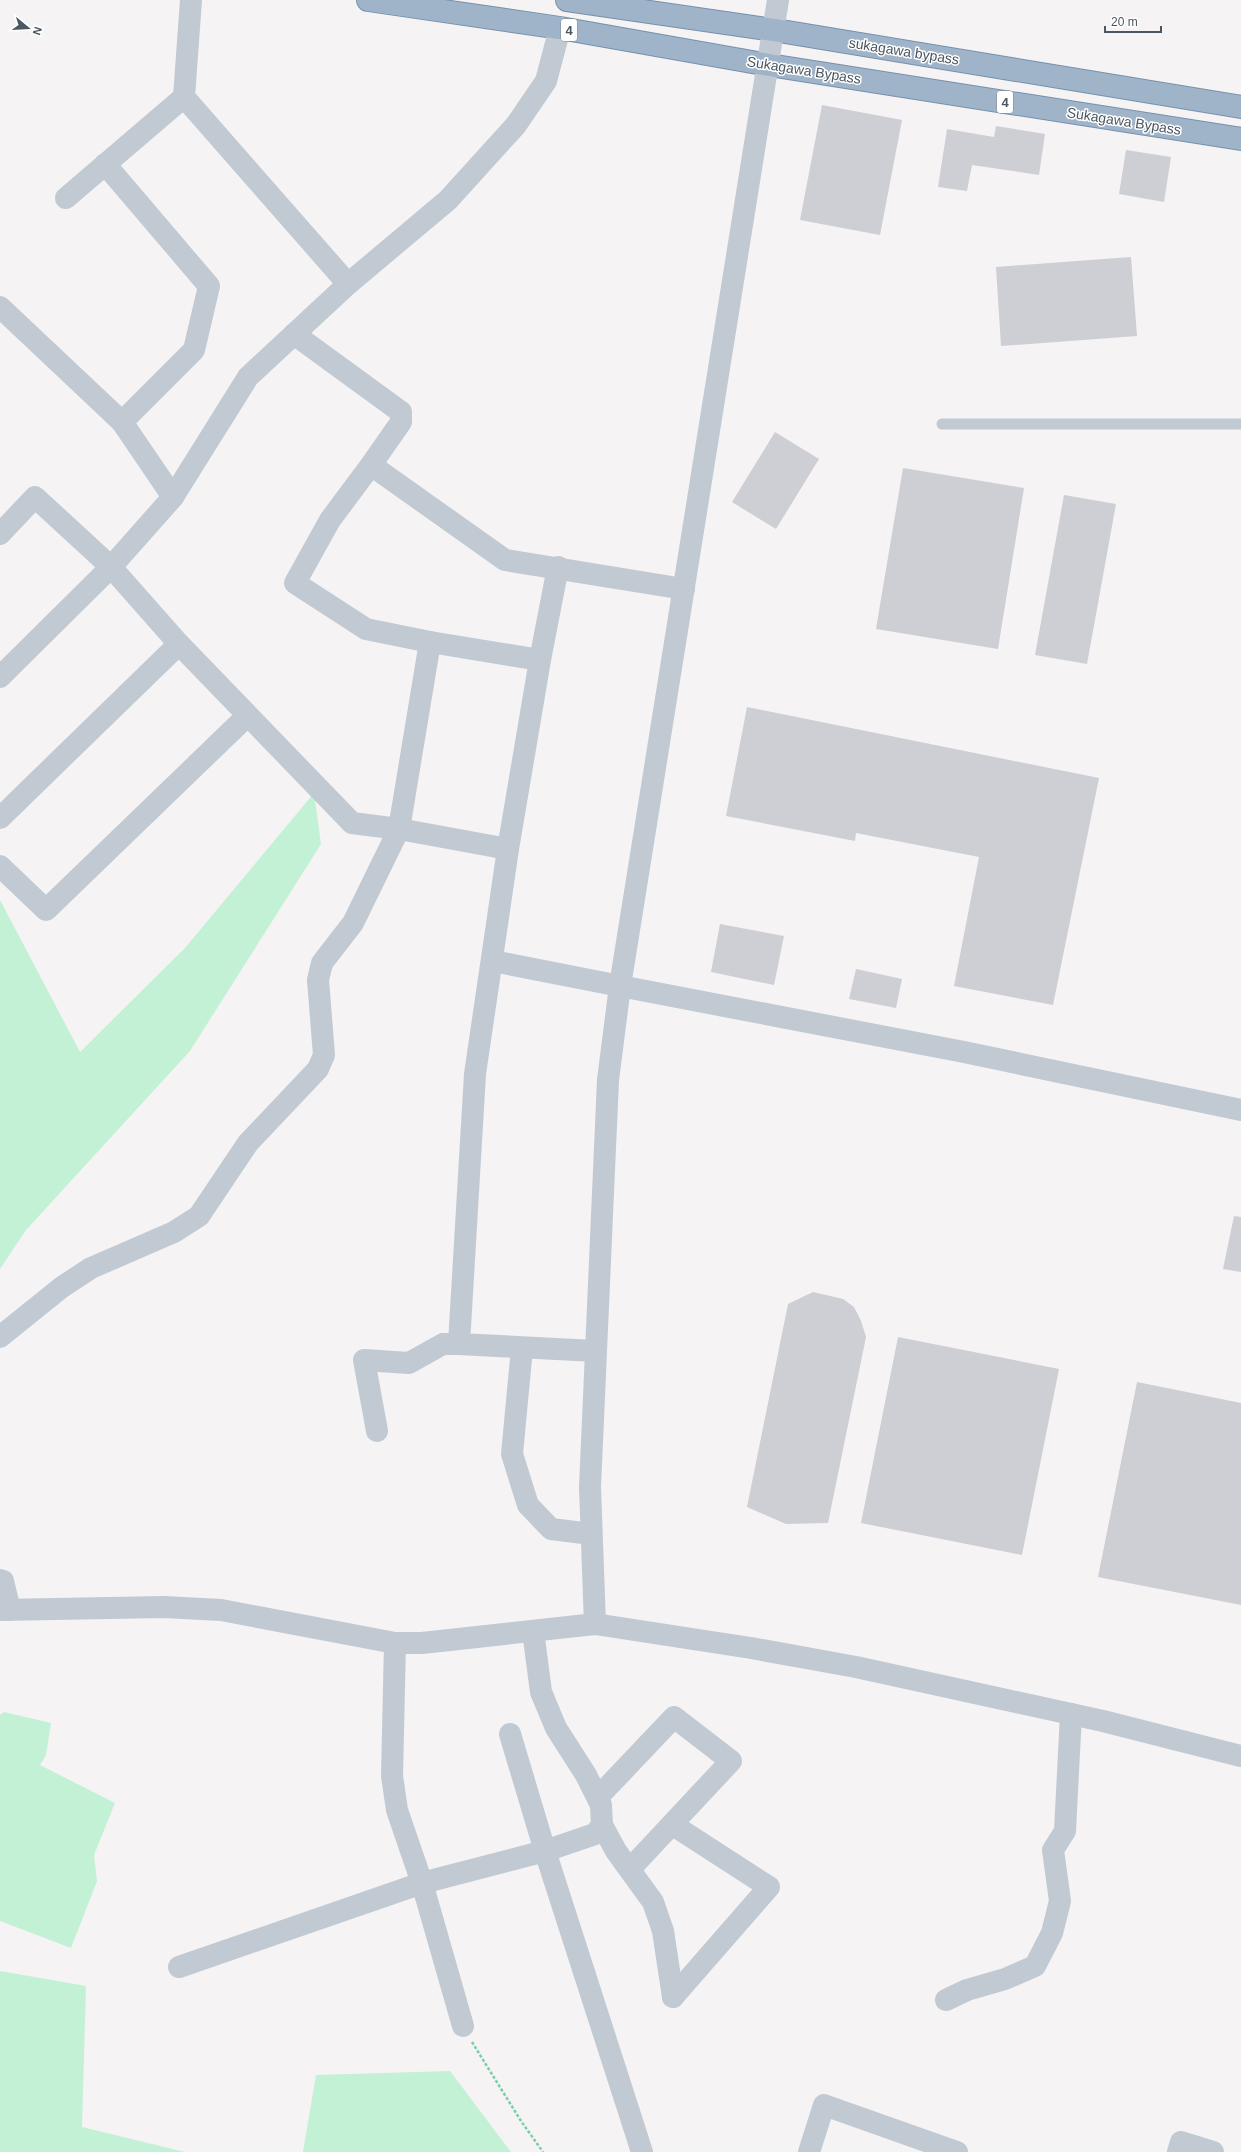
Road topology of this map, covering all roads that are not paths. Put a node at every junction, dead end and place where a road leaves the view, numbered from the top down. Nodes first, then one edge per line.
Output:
1 (191, 0) edge
2 (368, 0) edge
3 (567, 0) edge
4 (778, 0) edge
5 (590, 2) edge
6 (560, 28) junction
7 (774, 30) junction
8 (769, 65) junction
9 (184, 97) junction
10 (1241, 106) edge
11 (1241, 139) edge
12 (105, 164) junction
13 (66, 198) dead end
14 (348, 284) junction
15 (0, 307) edge
16 (294, 334) junction
17 (122, 422) junction
18 (942, 424) dead end
19 (1241, 424) edge
20 (371, 465) junction
21 (173, 497) junction
22 (0, 534) edge
23 (111, 567) junction
24 (558, 567) junction
25 (684, 589) junction
26 (430, 642) junction
27 (179, 644) junction
28 (540, 660) junction
29 (0, 677) edge
30 (247, 716) junction
31 (0, 818) edge
32 (399, 829) junction
33 (508, 850) junction
34 (0, 866) edge
35 (493, 961) junction
36 (620, 986) junction
37 (1241, 1110) edge
38 (0, 1337) edge
39 (459, 1344) junction
40 (522, 1348) junction
41 (595, 1351) junction
42 (377, 1431) dead end
43 (591, 1534) junction
44 (0, 1580) edge
45 (5, 1610) edge
46 (595, 1624) junction
47 (533, 1631) junction
48 (395, 1643) junction
49 (1071, 1714) junction
50 (510, 1734) dead end
51 (1241, 1756) edge
52 (598, 1797) junction
53 (602, 1825) junction
54 (673, 1825) junction
55 (545, 1851) junction
56 (630, 1869) junction
57 (422, 1883) junction
58 (179, 1967) dead end
59 (946, 2000) dead end
60 (463, 2026) road end
61 (642, 2152) edge
62 (809, 2152) edge
63 (957, 2152) edge
64 (1178, 2152) edge
65 (1213, 2152) edge

1 - 9 street
2 - 6 highway, Sukagawa Bypass / 4
3 - 5 highway, sukagawa bypass / 4
4 - 7 street
5 - 7 highway, sukagawa bypass / 4
6 - 8 highway, Sukagawa Bypass / 4
6 - 14 street
7 - 8 street
7 - 10 highway, sukagawa bypass / 4
8 - 11 highway, Sukagawa Bypass / 4
8 - 25 street
9 - 12 street
9 - 14 street
12 - 13 street
12 - 17 street
14 - 16 street
15 - 17 street
16 - 20 street
16 - 21 street
17 - 21 street
18 - 19 lane
20 - 24 street
20 - 26 street
21 - 23 street
22 - 23 street
23 - 27 street
23 - 29 street
24 - 25 street
24 - 28 street
25 - 36 street
26 - 28 street
26 - 32 street
27 - 30 street
27 - 31 street
28 - 33 street
30 - 32 street
30 - 34 street
32 - 33 street
32 - 38 street
33 - 35 street
35 - 36 street
35 - 39 street
36 - 37 street
36 - 41 street
39 - 40 street
39 - 42 street
40 - 41 street
40 - 43 street
41 - 43 street
43 - 46 street
44 - 45 street
45 - 48 street
46 - 47 street
46 - 49 street
47 - 48 street
47 - 52 street
48 - 57 street
49 - 51 street
49 - 59 street
50 - 55 street
52 - 53 street
52 - 54 street
53 - 55 street
53 - 56 street
54 - 56 street
54 - 56 street
55 - 57 street
55 - 61 street
57 - 58 street
57 - 60 street
62 - 63 street
64 - 65 street

